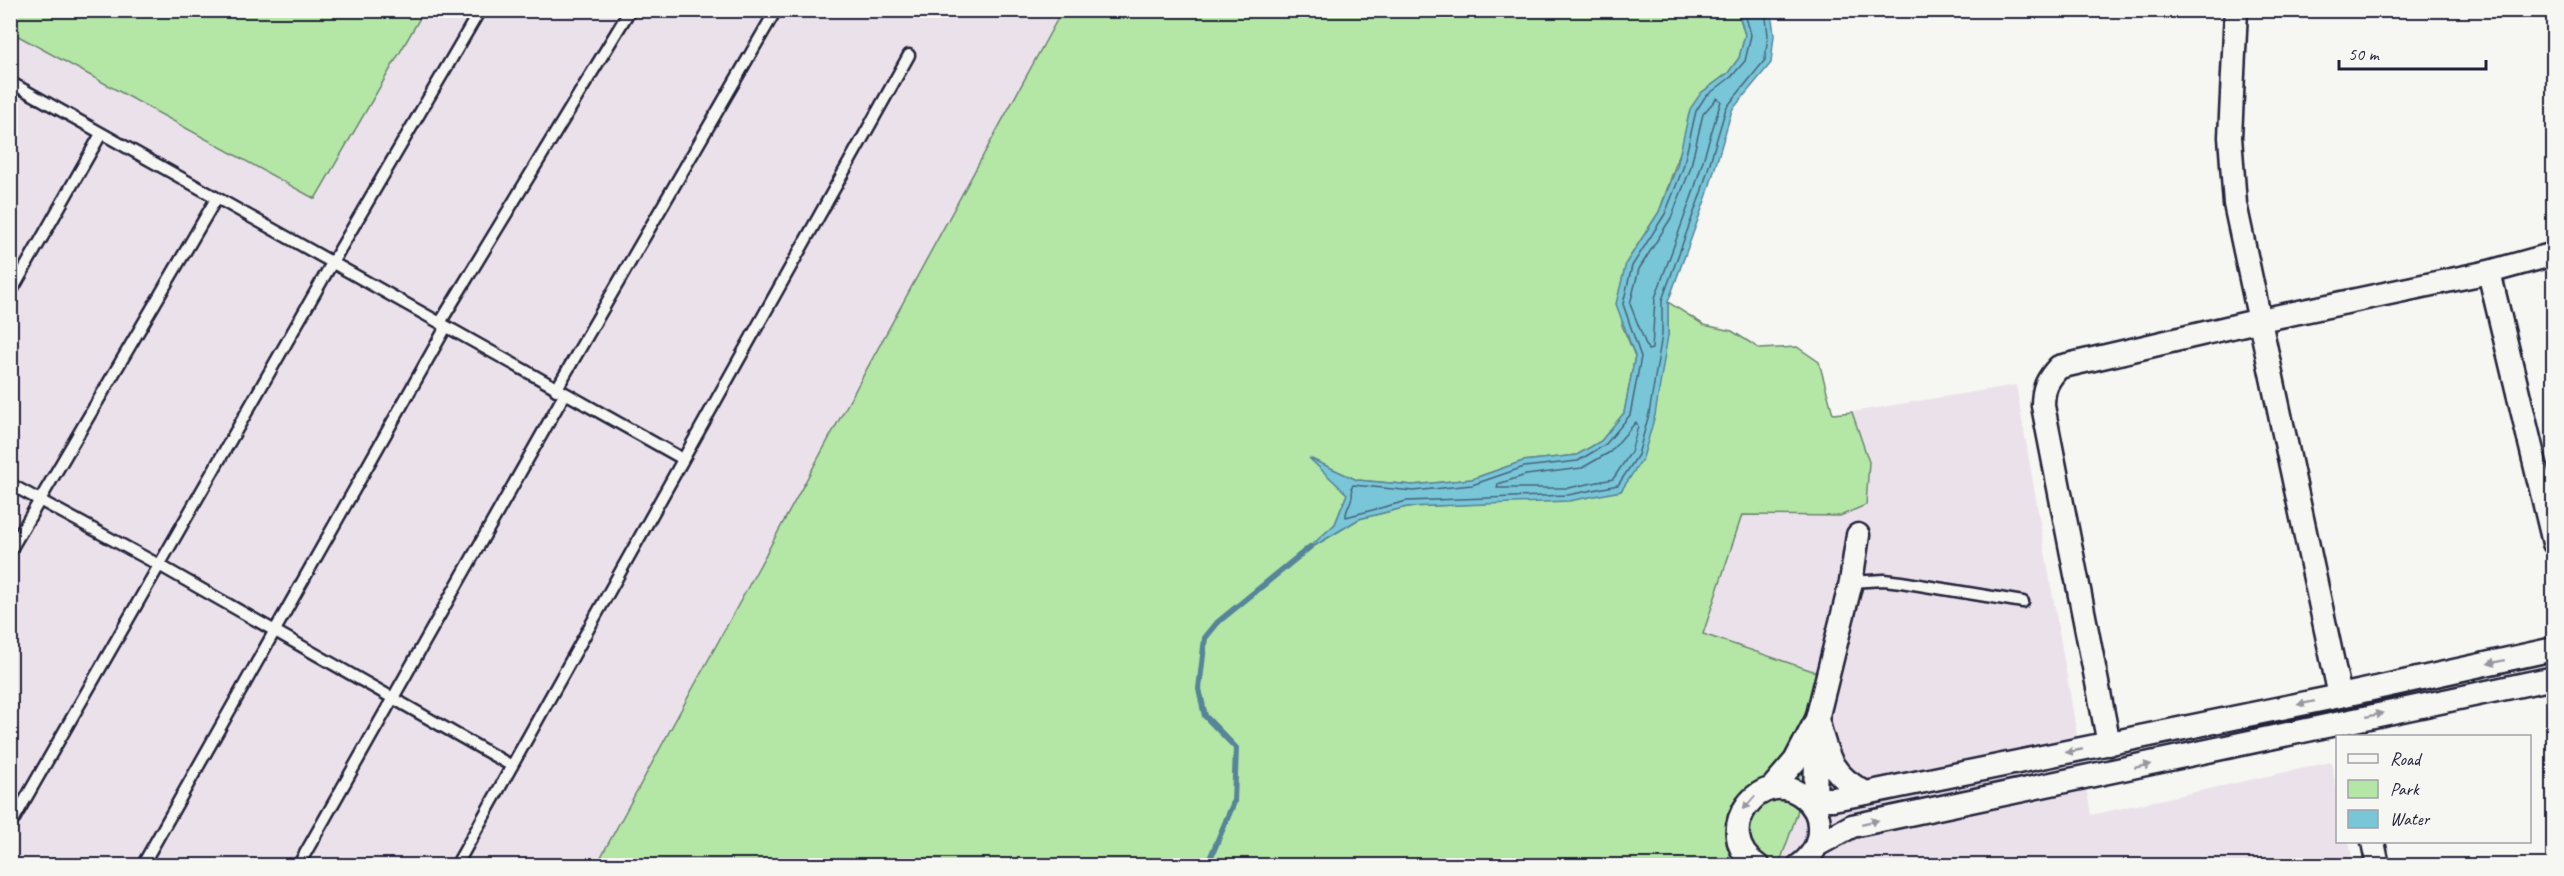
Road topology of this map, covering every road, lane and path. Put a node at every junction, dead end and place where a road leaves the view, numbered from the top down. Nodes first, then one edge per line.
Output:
1 (480, 10) edge
2 (630, 10) edge
3 (776, 10) edge
4 (2236, 10) edge
5 (909, 55) dead end
6 (10, 82) edge
7 (101, 134) junction
8 (216, 199) junction
9 (2553, 254) edge
10 (332, 263) junction
11 (2489, 272) junction
12 (10, 294) edge
13 (2261, 320) junction
14 (443, 325) junction
15 (560, 393) junction
16 (682, 459) junction
17 (10, 484) edge
18 (40, 501) junction
19 (1858, 535) dead end
20 (2553, 543) edge
21 (10, 551) edge
22 (159, 565) junction
23 (1851, 582) junction
24 (2023, 602) dead end
25 (273, 630) junction
26 (2553, 649) edge
27 (2553, 678) edge
28 (2340, 696) junction
29 (393, 699) junction
30 (1817, 719) junction
31 (2349, 729) edge
32 (2109, 744) junction
33 (512, 766) junction
34 (1771, 789) junction
35 (1866, 793) junction
36 (1811, 799) junction
37 (10, 826) edge
38 (2373, 843) edge
39 (1817, 845) junction
40 (1750, 862) edge
41 (142, 866) edge
42 (298, 866) edge
43 (456, 866) edge
44 (1799, 866) edge
45 (2378, 866) edge

1 - 10 lane
2 - 14 lane
3 - 15 lane
4 - 13 street
5 - 16 lane
6 - 7 lane
7 - 8 lane
7 - 12 lane
8 - 10 lane
8 - 18 lane
9 - 11 street
10 - 14 lane
10 - 22 lane
11 - 13 street
11 - 20 street
13 - 28 street
13 - 32 street
14 - 15 lane
14 - 25 lane
15 - 16 lane
15 - 29 lane
16 - 33 lane
17 - 18 lane
18 - 21 lane
18 - 22 lane
19 - 23 street
22 - 25 lane
22 - 37 lane
23 - 24 lane
23 - 30 street
25 - 29 lane
25 - 41 lane
26 -> 28 street
31 -> 27 street
28 -> 32 street
29 - 33 lane
29 - 42 lane
30 - 34 street
30 - 35 street
30 - 36 street
39 -> 31 street
32 -> 35 street
33 - 43 lane
34 - 36 street
34 -> 40 street
35 - 36 street
36 - 39 street
38 - 45 street
39 - 44 street

